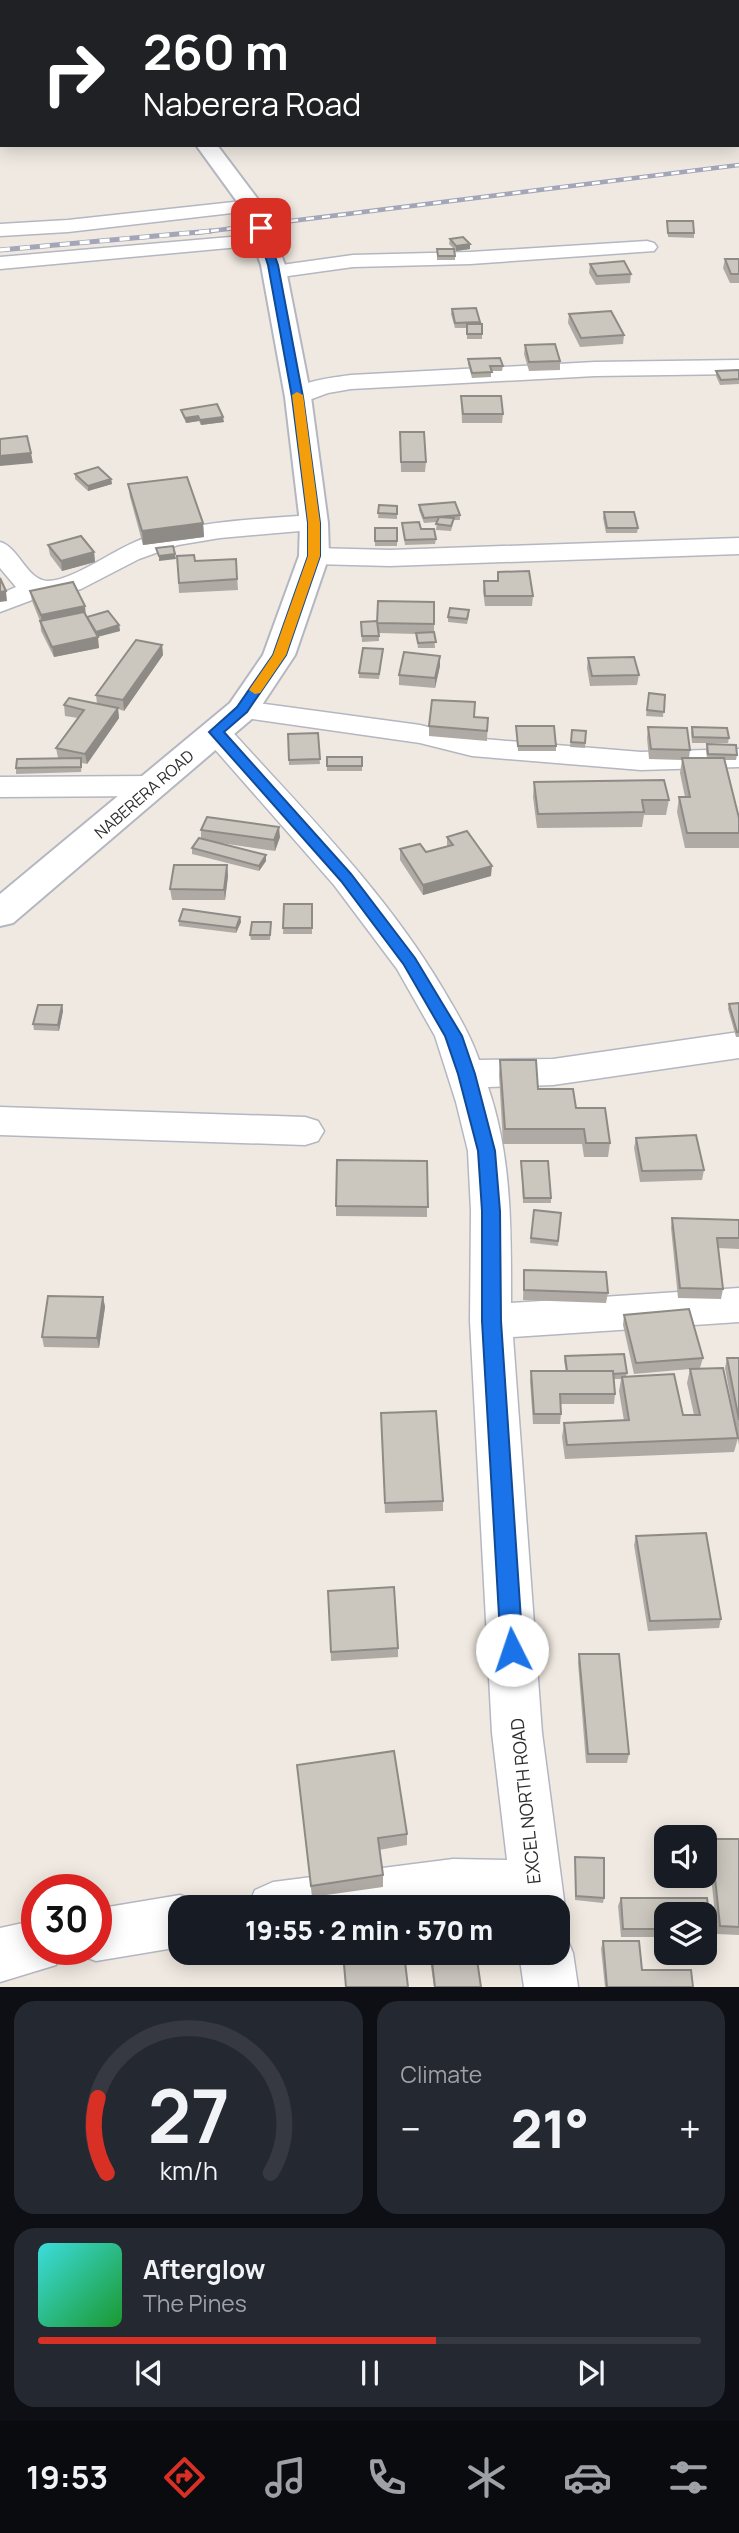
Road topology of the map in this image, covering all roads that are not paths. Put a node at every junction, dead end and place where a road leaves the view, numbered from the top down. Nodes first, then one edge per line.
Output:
1 (208, 147) edge
2 (252, 206) junction
3 (0, 230) edge
4 (265, 240) junction
5 (646, 247) dead end
6 (0, 263) edge
7 (274, 272) junction
8 (739, 367) edge
9 (298, 397) junction
10 (314, 523) junction
11 (739, 546) edge
12 (0, 550) edge
13 (314, 556) junction
14 (37, 588) junction
15 (0, 604) edge
16 (229, 721) junction
17 (739, 758) edge
18 (151, 786) junction
19 (0, 787) edge
20 (0, 914) edge
21 (739, 1045) edge
22 (466, 1074) junction
23 (0, 1121) edge
24 (305, 1131) dead end
25 (739, 1305) edge
26 (491, 1321) junction
27 (375, 1895) edge
28 (527, 1895) edge
29 (537, 1895) edge
30 (168, 1923) edge
31 (112, 1932) edge
32 (21, 1950) edge
33 (0, 1955) edge
34 (548, 1965) edge
35 (551, 1987) edge

1 - 2 street, NABERERA ROAD
2 - 3 street
2 - 4 street, NABERERA ROAD
4 - 6 street
4 - 7 street, NABERERA ROAD
5 - 7 street
7 - 9 street, NABERERA ROAD
8 - 9 street
9 - 10 street, NABERERA ROAD
10 - 13 street, NABERERA ROAD
10 - 14 street
11 - 13 street
12 - 14 street
13 - 16 street, NABERERA ROAD
14 - 15 street
16 - 17 street
16 - 18 street, NABERERA ROAD
16 - 22 street, EXCEL NORTH ROAD
18 - 19 street
18 - 20 street, NABERERA ROAD
21 - 22 street
22 - 26 street, EXCEL NORTH ROAD
23 - 24 street
25 - 26 street
26 - 29 street, EXCEL NORTH ROAD
27 - 28 street
30 - 31 street
32 - 33 street
34 - 35 street

